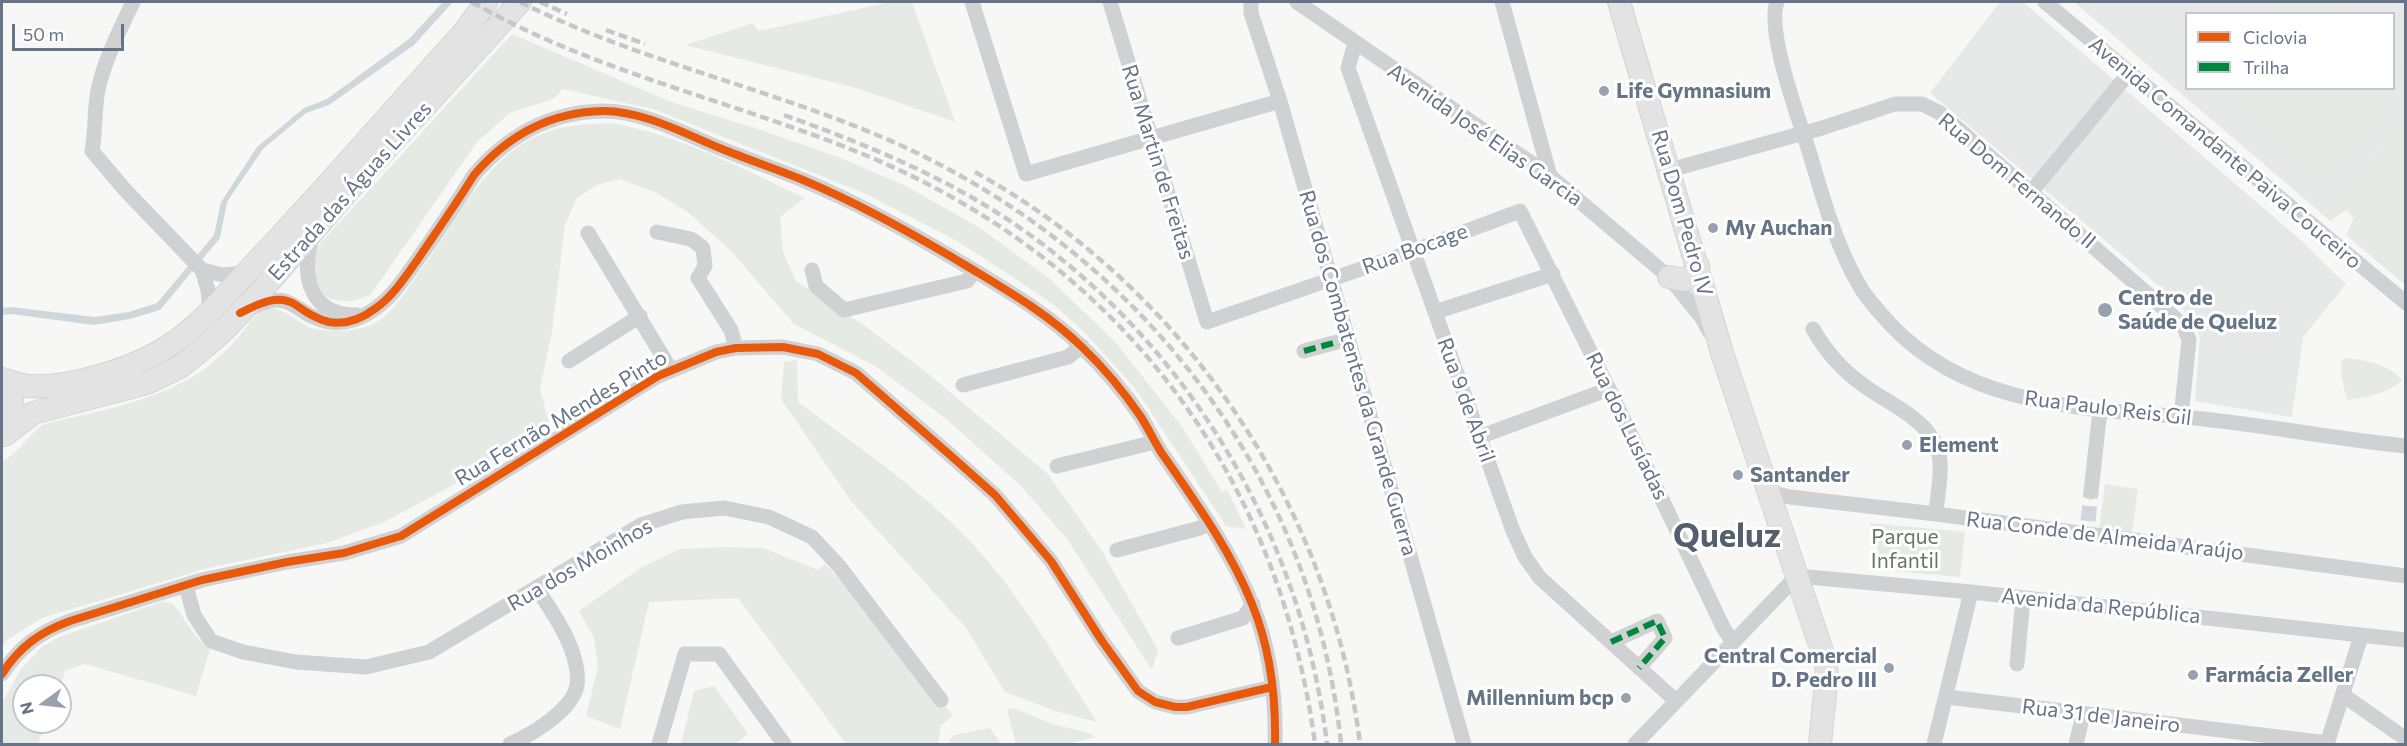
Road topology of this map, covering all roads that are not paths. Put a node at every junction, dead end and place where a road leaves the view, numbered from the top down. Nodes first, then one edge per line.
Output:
1 (133, 2) edge
2 (486, 2) edge
3 (520, 2) edge
4 (972, 2) edge
5 (1110, 2) edge
6 (1251, 2) edge
7 (1297, 2) edge
8 (1502, 2) edge
9 (1619, 2) edge
10 (1778, 2) edge
11 (2045, 2) edge
12 (1355, 43) junction
13 (2129, 73) junction
14 (1280, 101) junction
15 (1804, 134) junction
16 (1151, 138) junction
17 (1670, 170) junction
18 (1550, 176) junction
19 (2031, 192) junction
20 (1520, 211) joint
21 (314, 231) junction
22 (657, 232) dead end
23 (588, 233) dead end
24 (1413, 251) junction
25 (1698, 266) junction
26 (202, 270) junction
27 (812, 270) dead end
28 (975, 271) junction
29 (245, 273) junction
30 (1553, 274) junction
31 (1669, 277) junction
32 (1331, 279) junction
33 (2406, 303) edge
34 (210, 311) junction
35 (1435, 312) junction
36 (240, 313) junction
37 (366, 314) junction
38 (640, 316) junction
39 (1207, 322) joint
40 (1814, 329) dead end
41 (1348, 339) junction
42 (1082, 346) junction
43 (736, 348) junction
44 (1304, 351) dead end
45 (1723, 356) junction
46 (569, 361) dead end
47 (671, 370) junction
48 (2, 381) edge
49 (963, 385) dead end
50 (1609, 389) junction
51 (2100, 410) junction
52 (2181, 417) junction
53 (4, 436) edge
54 (1479, 437) junction
55 (1155, 442) junction
56 (2406, 446) edge
57 (1057, 466) dead end
58 (1768, 492) junction
59 (2091, 492) tunnel mouth
60 (1936, 514) junction
61 (1209, 523) junction
62 (1117, 550) dead end
63 (1797, 576) junction
64 (2406, 576) edge
65 (186, 586) junction
66 (537, 589) junction
67 (1971, 592) junction
68 (2023, 598) junction
69 (1252, 604) junction
70 (2361, 636) junction
71 (1178, 638) dead end
72 (2406, 640) edge
73 (1611, 642) junction
74 (1733, 642) junction
75 (2017, 664) dead end
76 (1639, 668) junction
77 (2, 674) edge
78 (1272, 687) junction
79 (2343, 695) junction
80 (1947, 697) junction
81 (941, 700) dead end
82 (1676, 701) junction
83 (2083, 715) junction
84 (2216, 737) edge
85 (2406, 739) edge
86 (510, 744) edge
87 (659, 744) edge
88 (784, 744) edge
89 (1275, 744) edge
90 (1464, 744) edge
91 (1635, 744) edge
92 (1820, 744) edge
93 (1934, 744) edge
94 (2076, 744) edge
95 (2327, 744) edge

1 - 26 street
2 - 29 street, Estrada das Águas Livres
3 - 21 street, Estrada das Águas Livres
4 - 16 street
5 - 16 street, Rua Martin de Freitas
6 - 14 street, Rua dos Combatentes da Grande Guerra
7 - 12 street, Avenida José Elias Garcia
8 - 18 street
9 - 17 street, Rua Dom Pedro IV
10 - 15 street, Rua Paulo Reis Gil
11 - 13 street, Avenida Comandante Paiva Couceiro
12 - 18 street, Avenida José Elias Garcia
12 - 24 street, Rua 9 de Abril
13 - 19 street
13 - 33 street, Avenida Comandante Paiva Couceiro
14 - 16 street
14 - 32 street, Rua dos Combatentes da Grande Guerra
15 - 17 street, Rua Dom Fernando II
15 - 19 street, Rua Dom Fernando II
15 - 51 street, Rua Paulo Reis Gil
16 - 39 street, Rua Martin de Freitas
17 - 25 street, Rua Dom Pedro IV
18 - 31 street, Avenida José Elias Garcia
19 - 52 street, Rua Dom Fernando II
20 - 24 street, Rua Bocage
20 - 30 street, Rua dos Lusíadas
21 - 36 street, Estrada das Águas Livres
21 - 37 street
22 - 43 street
23 - 38 street
24 - 32 street, Rua Bocage
24 - 35 street, Rua 9 de Abril
25 - 31 street
25 - 45 street, Rua Dom Pedro IV
26 - 29 street
26 - 34 street
27 - 28 street
28 - 37 street
28 - 42 street
29 - 34 street, Estrada das Águas Livres
30 - 35 street
30 - 50 street, Rua dos Lusíadas
31 - 45 street, Avenida José Elias Garcia
32 - 39 street, Rua Bocage
32 - 41 street, Rua dos Combatentes da Grande Guerra
34 - 48 street, Estrada das Águas Livres
35 - 54 street, Rua 9 de Abril
36 - 37 street
36 - 53 street, Estrada das Águas Livres
38 - 46 street
38 - 47 street
40 - 60 street
41 - 44 street
41 - 90 street, Rua dos Combatentes da Grande Guerra
42 - 49 street
42 - 55 street
43 - 47 street, Rua Fernão Mendes Pinto
43 - 78 street, Rua Fernão Mendes Pinto
45 - 58 street, Avenida José Elias Garcia
47 - 65 street, Rua Fernão Mendes Pinto
48 - 53 street
50 - 54 street
50 - 74 street, Rua dos Lusíadas
51 - 52 street, Rua Paulo Reis Gil
51 - 59 street
52 - 56 street, Rua Paulo Reis Gil
54 - 73 street, Rua 9 de Abril
55 - 57 street
55 - 61 street
58 - 60 street, Rua Conde de Almeida Araújo
58 - 63 street, Avenida José Elias Garcia
60 - 64 street, Rua Conde de Almeida Araújo
61 - 62 street
61 - 69 street
63 - 67 street, Avenida da República
63 - 74 street
63 - 92 street, Avenida José Elias Garcia
65 - 66 street, Rua dos Moinhos
65 - 77 street, Rua Fernão Mendes Pinto
66 - 81 street, Rua dos Moinhos
66 - 86 street
67 - 68 street, Avenida da República
67 - 80 street
68 - 70 street, Avenida da República
68 - 75 street
69 - 71 street
69 - 78 street
70 - 72 street, Avenida da República
70 - 79 street
73 - 76 street, Rua 9 de Abril
73 - 76 street
74 - 82 street
76 - 82 street, Rua 9 de Abril
78 - 89 street
79 - 85 street
79 - 95 street
80 - 83 street, Rua 31 de Janeiro
80 - 93 street
82 - 91 street
83 - 84 street, Rua 31 de Janeiro
83 - 94 street
84 - 95 street, Rua 31 de Janeiro
87 - 88 street

